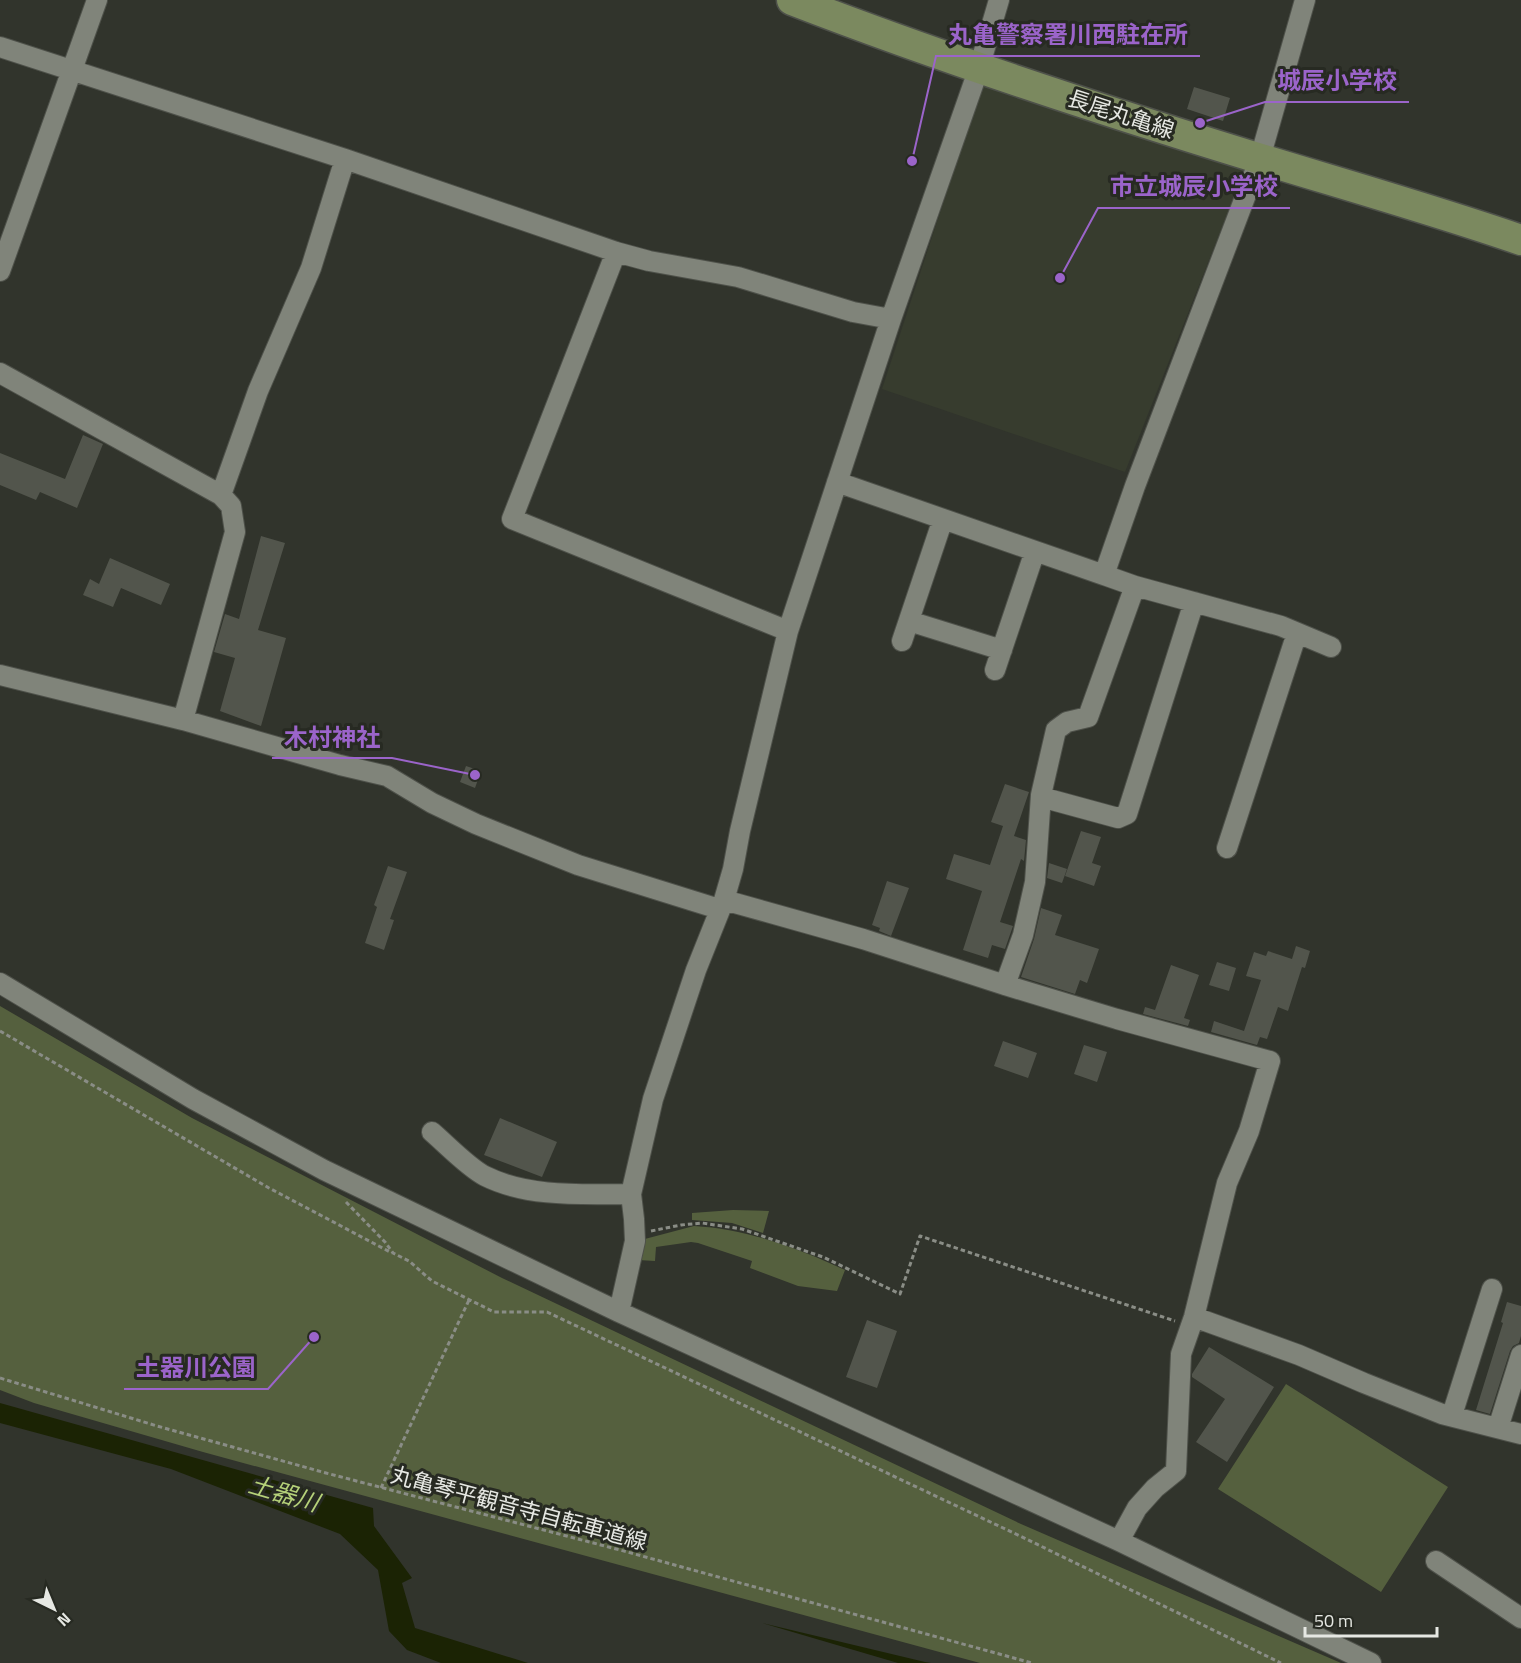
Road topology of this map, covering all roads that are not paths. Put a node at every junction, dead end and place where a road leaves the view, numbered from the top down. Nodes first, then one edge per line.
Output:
1 (97, 0) edge
2 (999, 0) edge
3 (1305, 0) edge
4 (801, 2) edge
5 (0, 47) edge
6 (979, 68) junction
7 (71, 71) junction
8 (1260, 158) junction
9 (345, 159) junction
10 (1521, 240) edge
11 (616, 252) junction
12 (0, 271) edge
13 (891, 319) junction
14 (0, 373) edge
15 (837, 482) junction
16 (220, 495) junction
17 (943, 519) junction
18 (1035, 551) junction
19 (1104, 575) junction
20 (1135, 586) junction
21 (1194, 602) junction
22 (909, 621) junction
23 (788, 631) junction
24 (1297, 633) junction
25 (902, 641) dead end
26 (1331, 647) dead end
27 (1002, 650) junction
28 (995, 670) dead end
29 (0, 675) edge
30 (183, 720) junction
31 (1041, 797) junction
32 (1227, 848) dead end
33 (721, 905) junction
34 (0, 983) edge
35 (1005, 985) junction
36 (432, 1132) dead end
37 (631, 1194) junction
38 (1492, 1289) dead end
39 (619, 1312) junction
40 (1194, 1317) junction
41 (1521, 1355) edge
42 (1452, 1415) junction
43 (1498, 1428) junction
44 (1521, 1434) edge
45 (1119, 1541) junction
46 (1436, 1561) dead end
47 (1521, 1618) edge
48 (1371, 1663) edge

1 - 7 street
2 - 6 street
3 - 8 street
4 - 6 main road, 長尾丸亀線
5 - 7 street
6 - 8 main road, 長尾丸亀線
6 - 13 street
7 - 9 street
7 - 12 street
8 - 10 main road, 長尾丸亀線
8 - 19 street
9 - 11 street
9 - 16 street
11 - 13 street
11 - 23 street
13 - 15 street
14 - 16 street
15 - 17 street
15 - 23 street
16 - 30 street
17 - 18 street
17 - 22 street
18 - 19 street
18 - 27 street
19 - 20 street
20 - 21 street
20 - 31 street
21 - 24 street
21 - 31 street
22 - 25 street
22 - 27 street
23 - 33 street
24 - 26 street
24 - 32 street
27 - 28 street
29 - 30 street
30 - 33 street
31 - 35 street
33 - 35 street
33 - 37 street
34 - 39 street
35 - 40 street
36 - 37 street
37 - 39 street
38 - 42 street
39 - 45 street
40 - 42 street
40 - 45 street
41 - 43 street
42 - 43 street
43 - 44 street
45 - 48 street
46 - 47 street

